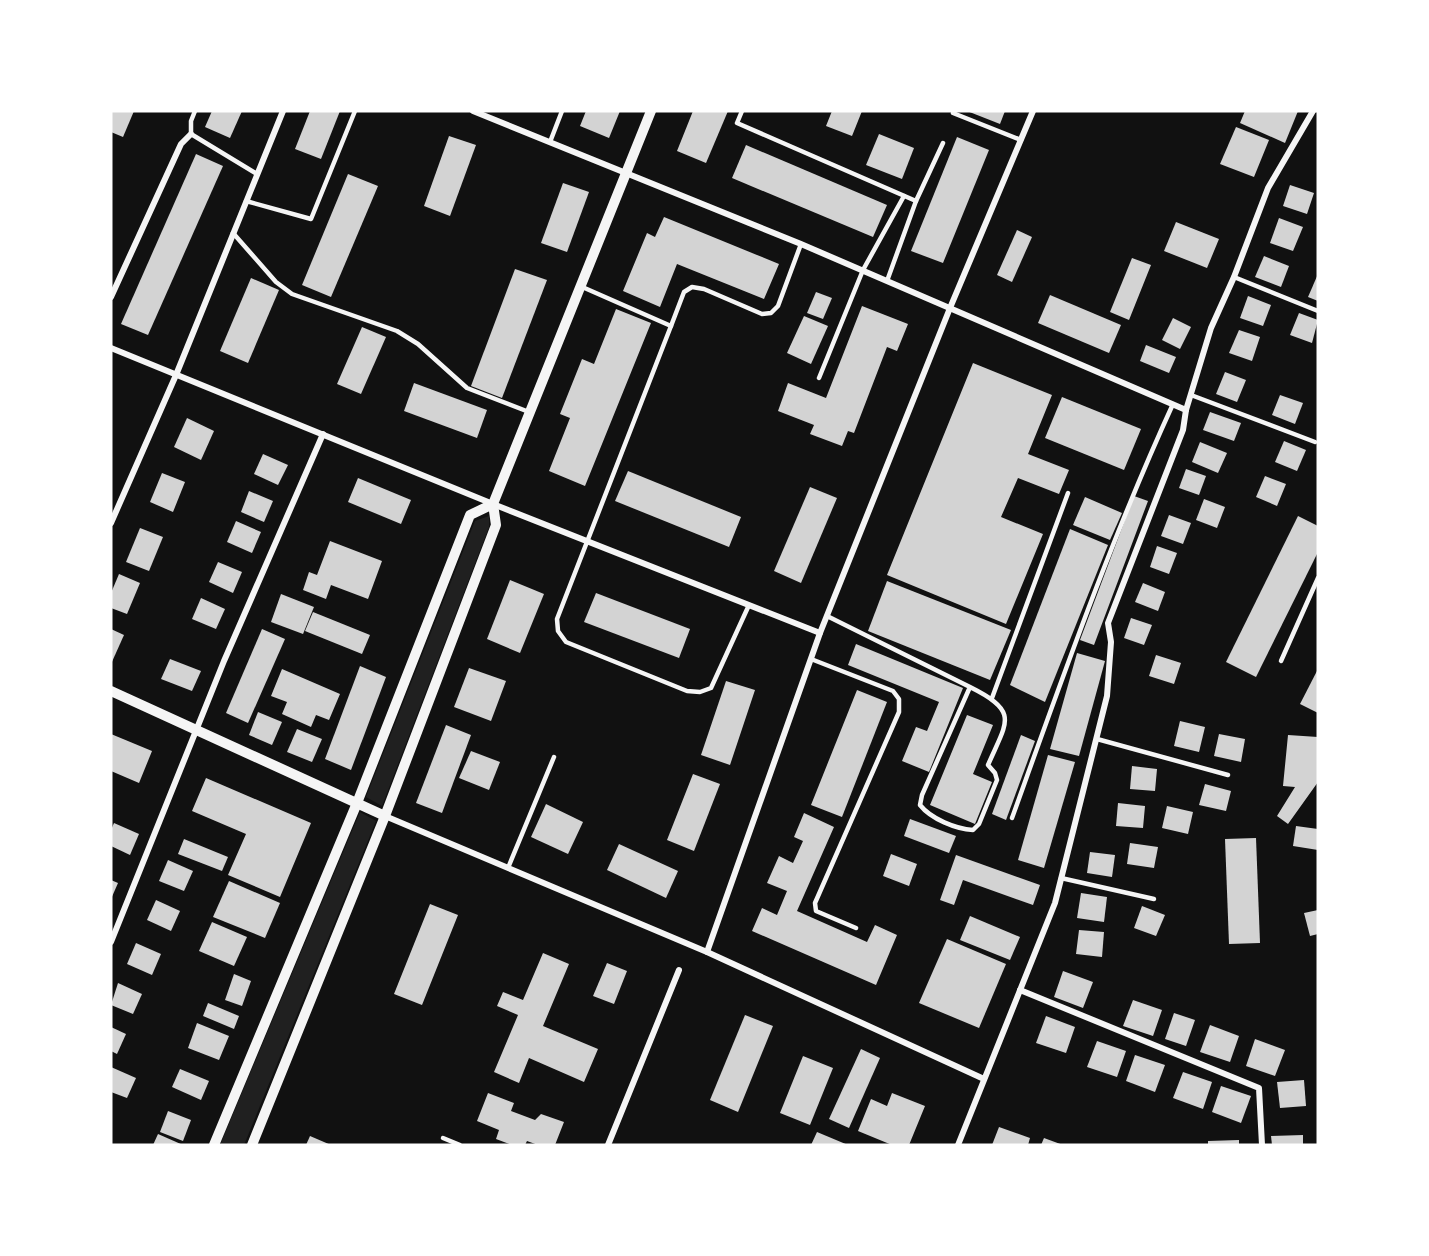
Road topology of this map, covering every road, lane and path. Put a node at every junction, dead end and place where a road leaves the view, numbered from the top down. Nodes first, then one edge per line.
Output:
1 (195, 111) edge
2 (283, 111) edge
3 (355, 111) edge
4 (473, 111) edge
5 (562, 111) edge
6 (651, 111) edge
7 (742, 111) edge
8 (954, 111) edge
9 (1033, 111) edge
10 (1313, 111) edge
11 (191, 134) junction
12 (1021, 140) junction
13 (550, 142) junction
14 (943, 143) dead end
15 (626, 172) junction
16 (257, 174) junction
17 (904, 195) junction
18 (246, 201) junction
19 (916, 201) junction
20 (234, 233) junction
21 (801, 244) junction
22 (863, 270) junction
23 (1234, 277) junction
24 (886, 281) junction
25 (580, 286) junction
26 (111, 297) edge
27 (950, 308) junction
28 (1318, 311) edge
29 (671, 326) junction
30 (111, 348) edge
31 (176, 375) junction
32 (819, 378) dead end
33 (1191, 395) junction
34 (1173, 404) junction
35 (1186, 410) junction
36 (529, 412) junction
37 (323, 434) junction
38 (1315, 442) dead end
39 (1068, 493) dead end
40 (492, 504) junction
41 (111, 523) edge
42 (586, 540) junction
43 (1318, 578) edge
44 (749, 605) junction
45 (827, 616) junction
46 (820, 633) junction
47 (811, 659) junction
48 (1281, 661) dead end
49 (970, 687) junction
50 (111, 691) edge
51 (992, 698) junction
52 (198, 732) junction
53 (1096, 739) junction
54 (554, 757) dead end
55 (1228, 775) dead end
56 (357, 803) junction
57 (385, 816) junction
58 (1012, 818) dead end
59 (508, 868) junction
60 (1061, 878) junction
61 (1154, 899) dead end
62 (856, 928) dead end
63 (111, 942) edge
64 (706, 952) junction
65 (679, 970) dead end
66 (1020, 990) junction
67 (984, 1079) junction
68 (443, 1138) dead end
69 (214, 1145) edge
70 (252, 1145) edge
71 (460, 1145) edge
72 (608, 1145) edge
73 (958, 1145) edge
74 (1262, 1145) edge

1 - 11 lane
2 - 16 street
3 - 18 lane
4 - 13 street
5 - 13 lane
6 - 15 street
7 - 17 lane
8 - 12 lane
9 - 12 street
10 - 23 street
11 - 16 lane
11 - 26 street
12 - 27 street
13 - 15 street
14 - 19 lane
15 - 21 street
15 - 25 street
16 - 18 street
17 - 19 lane
17 - 22 lane
18 - 20 street
19 - 24 lane
20 - 31 street
20 - 36 lane
21 - 22 street
21 - 29 lane
22 - 24 street
22 - 32 lane
23 - 28 lane
23 - 33 street
24 - 27 street
25 - 29 lane
25 - 36 street
27 - 34 street
27 - 45 street
29 - 42 lane
30 - 31 street
31 - 37 street
31 - 41 street
33 - 35 street
33 - 38 lane
34 - 35 street
34 - 58 lane
35 - 53 street
36 - 40 street
37 - 40 street
37 - 52 street
39 - 51 lane
40 - 42 street
40 - 56 street
40 - 57 street
42 - 44 street
42 - 44 lane
43 - 48 lane
44 - 46 street
45 - 46 street
45 - 49 lane
46 - 47 street
47 - 62 lane
47 - 64 street
49 - 51 lane
49 - 51 lane
50 - 52 street
52 - 56 street
52 - 63 street
53 - 55 lane
53 - 60 street
54 - 59 lane
56 - 57 street
56 - 69 street
57 - 59 street
57 - 70 street
59 - 64 street
60 - 61 lane
60 - 66 street
64 - 67 street
65 - 72 street
66 - 67 street
66 - 74 street
67 - 73 street
68 - 71 lane

